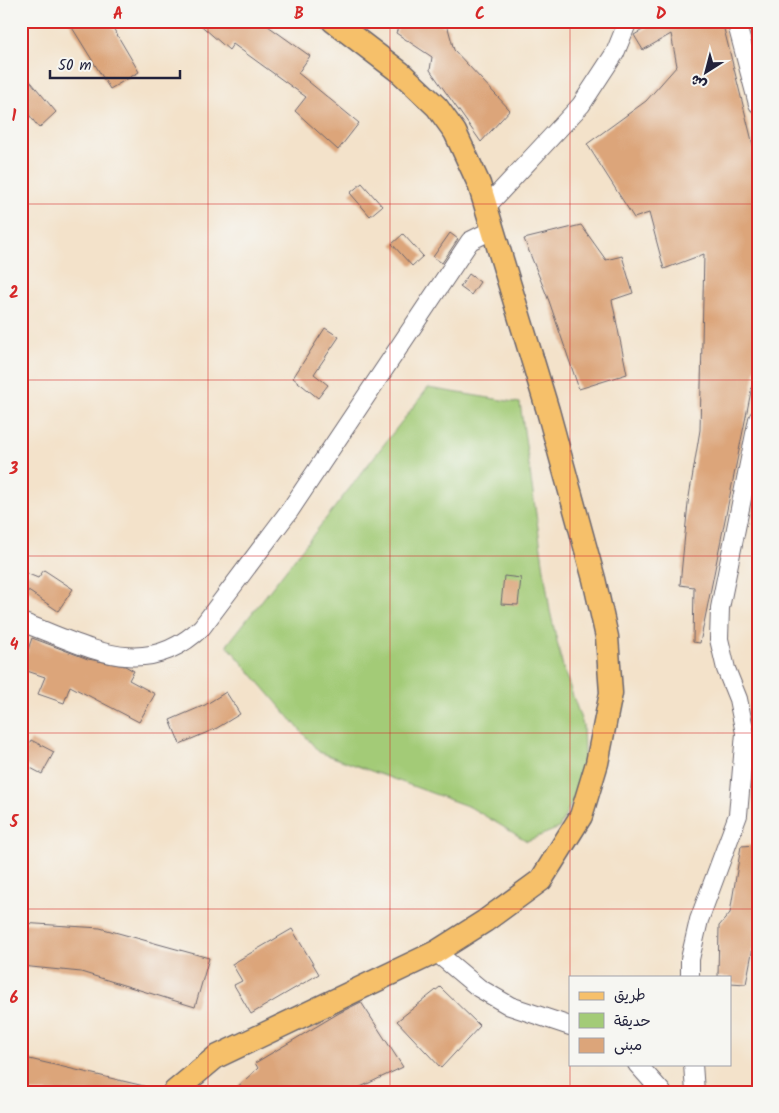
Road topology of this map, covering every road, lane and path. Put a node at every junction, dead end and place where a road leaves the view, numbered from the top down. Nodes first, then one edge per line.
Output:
1 (333, 21) edge
2 (628, 21) edge
3 (736, 21) edge
4 (758, 104) edge
5 (486, 207) junction
6 (494, 229) junction
7 (758, 418) edge
8 (21, 622) edge
9 (436, 952) junction
10 (690, 976) edge
11 (569, 1026) edge
12 (639, 1066) edge
13 (693, 1066) edge
14 (174, 1092) edge
15 (662, 1092) edge
16 (695, 1092) edge

1 - 5 main road
2 - 5 street
3 - 4 street
5 - 6 main road
6 - 8 street
6 - 9 main road
7 - 10 street
9 - 11 street
9 - 14 main road
12 - 15 street
13 - 16 street

